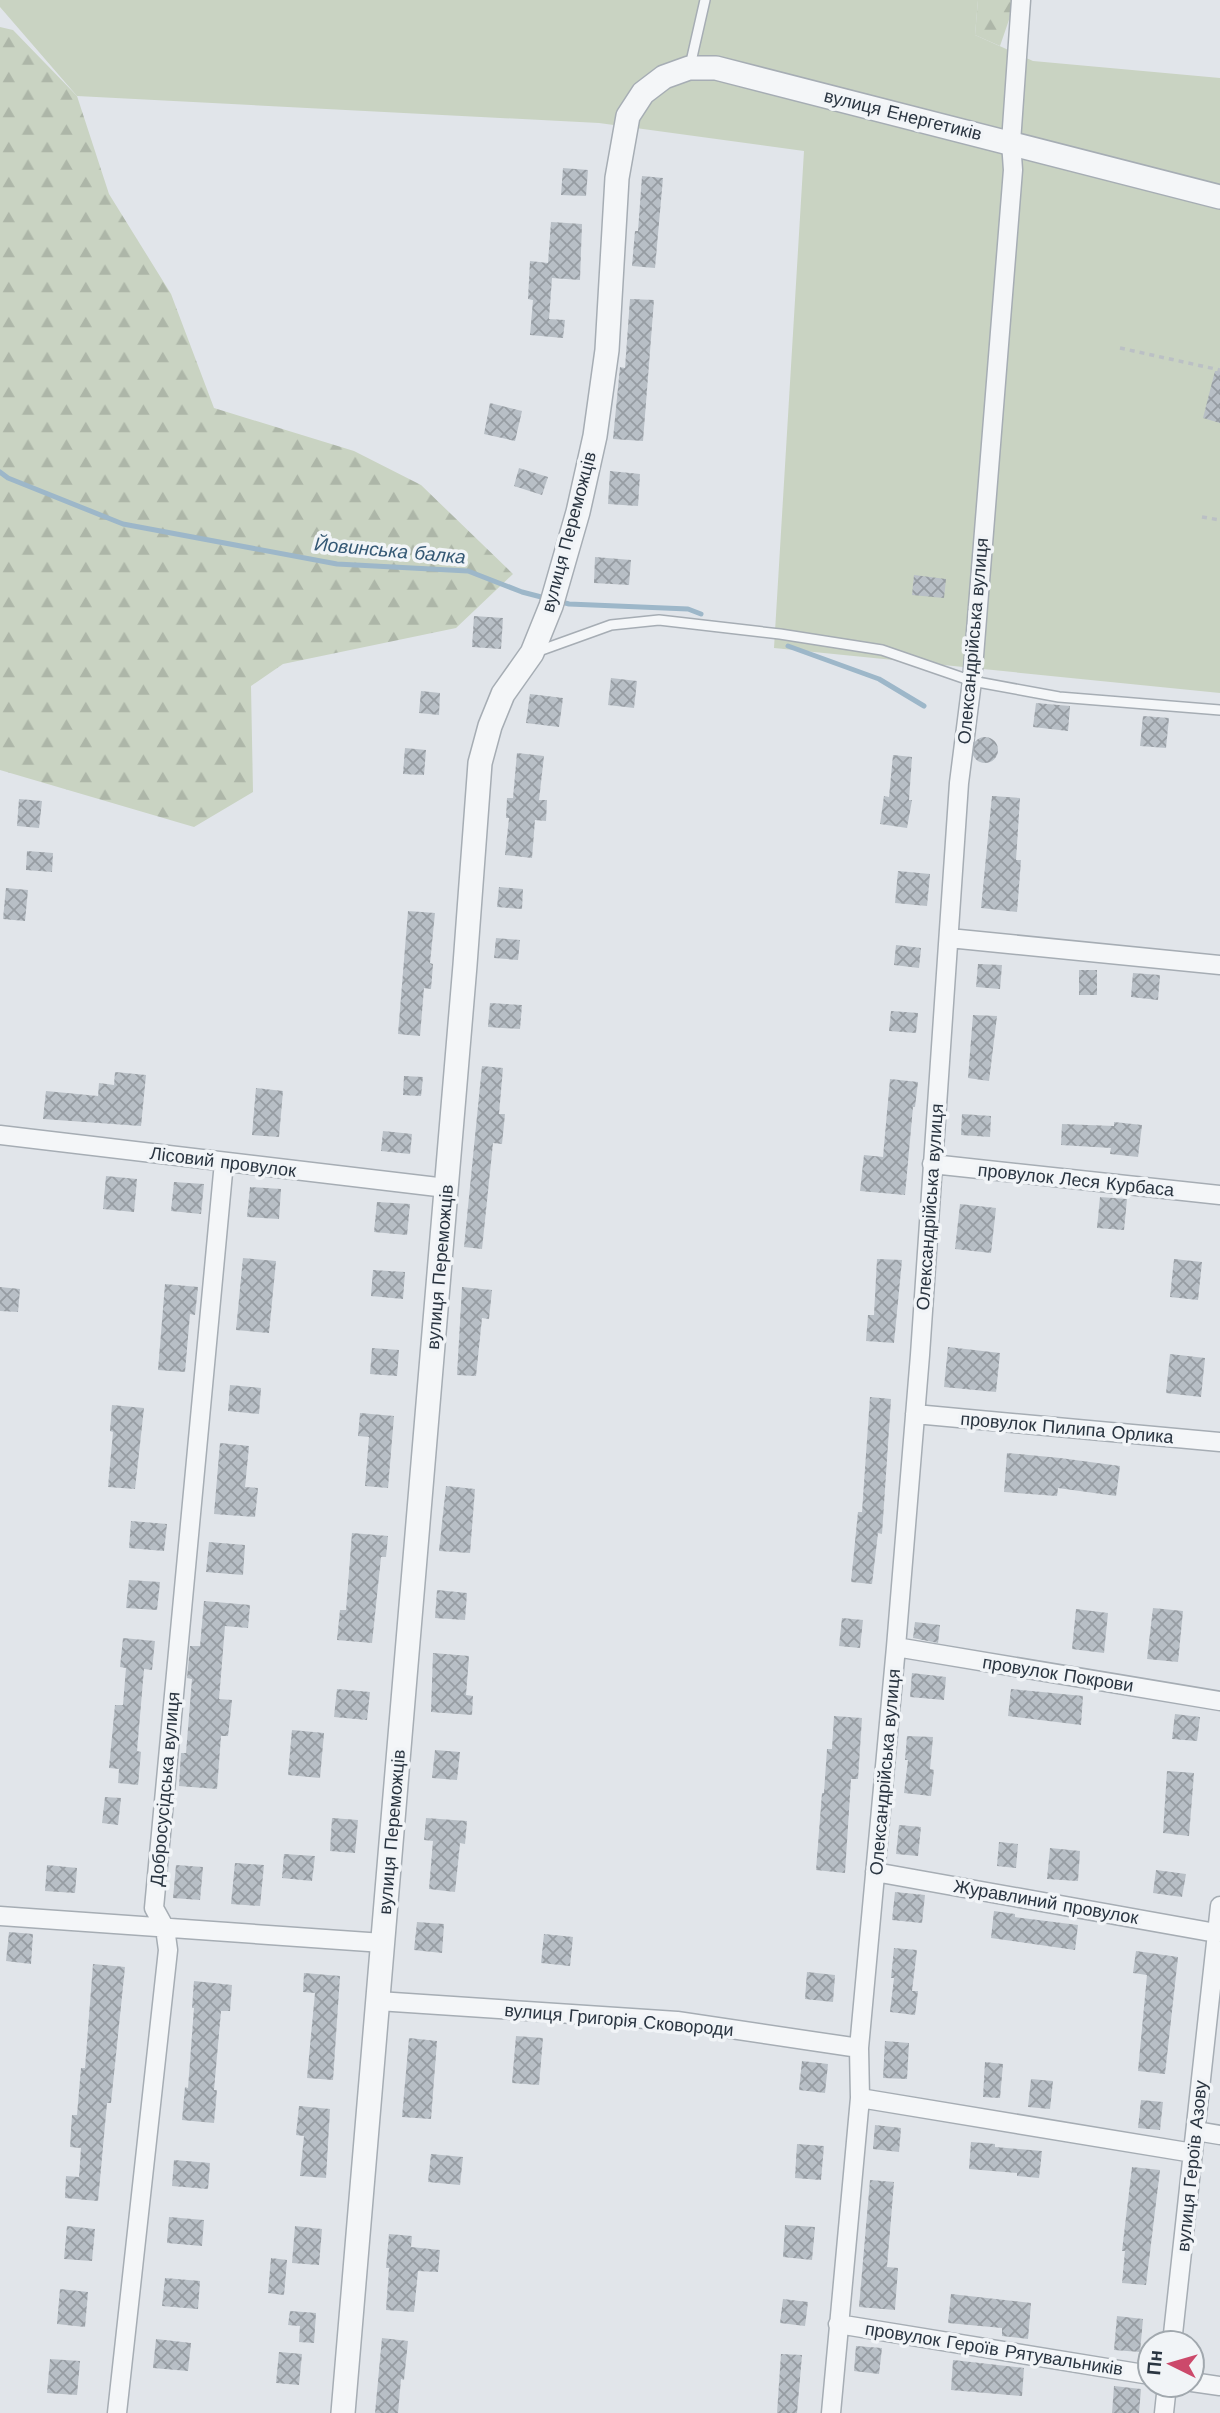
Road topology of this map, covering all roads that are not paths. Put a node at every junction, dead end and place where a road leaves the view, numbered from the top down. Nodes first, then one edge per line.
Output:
1 (705, 0) edge
2 (1021, 0) edge
3 (689, 68) junction
4 (622, 142) joint
5 (1011, 142) junction
6 (1220, 197) edge
7 (532, 653) junction
8 (972, 681) junction
9 (1220, 710) edge
10 (949, 939) junction
11 (1220, 965) edge
12 (0, 1135) edge
13 (224, 1162) junction
14 (932, 1164) junction
15 (446, 1188) junction
16 (1220, 1195) edge
17 (915, 1414) junction
18 (1220, 1442) edge
19 (896, 1647) junction
20 (1220, 1701) edge
21 (875, 1872) junction
22 (1220, 1906) edge
23 (0, 1916) edge
24 (166, 1928) junction
25 (1216, 1933) junction
26 (383, 1943) junction
27 (378, 2001) junction
28 (859, 2048) junction
29 (860, 2098) junction
30 (1196, 2130) junction
31 (1220, 2135) edge
32 (1193, 2153) junction
33 (838, 2324) junction
34 (1174, 2329) edge
35 (1136, 2373) edge
36 (117, 2413) edge
37 (343, 2413) edge
38 (831, 2413) edge

1 - 3 lane
2 - 5 street, Олександрійська вулиця
3 - 4 street, вулиця Енергетиків
3 - 5 street, вулиця Енергетиків
4 - 7 street, вулиця Переможців
5 - 6 street, вулиця Енергетиків
5 - 8 street, Олександрійська вулиця
7 - 8 lane
7 - 15 street, вулиця Переможців
8 - 9 lane
8 - 10 street, Олександрійська вулиця
10 - 11 street
10 - 14 street, Олександрійська вулиця
12 - 13 street, Лісовий провулок
13 - 15 street, Лісовий провулок
13 - 24 street, Добросусідська вулиця
14 - 16 street, провулок Леся Курбаса
14 - 17 street, Олександрійська вулиця
15 - 26 street, вулиця Переможців
17 - 18 street, провулок Пилипа Орлика
17 - 19 street, Олександрійська вулиця
19 - 20 street, провулок Покрови
19 - 21 street, Олександрійська вулиця
21 - 25 street, Журавлиний провулок
21 - 28 street, Олександрійська вулиця
22 - 25 street, вулиця Героїв Азову
23 - 24 street
24 - 26 street
24 - 36 street, Добросусідська вулиця
25 - 30 street, вулиця Героїв Азову
26 - 27 street, вулиця Переможців
27 - 28 street, вулиця Григорія Сковороди
27 - 37 street, вулиця Переможців
28 - 29 street, Олександрійська вулиця
29 - 32 street
29 - 33 street, Олександрійська вулиця
30 - 31 street
30 - 32 street, вулиця Героїв Азову
32 - 34 street, вулиця Героїв Азову
33 - 35 street, провулок Героїв Рятувальників
33 - 38 street, Олександрійська вулиця

